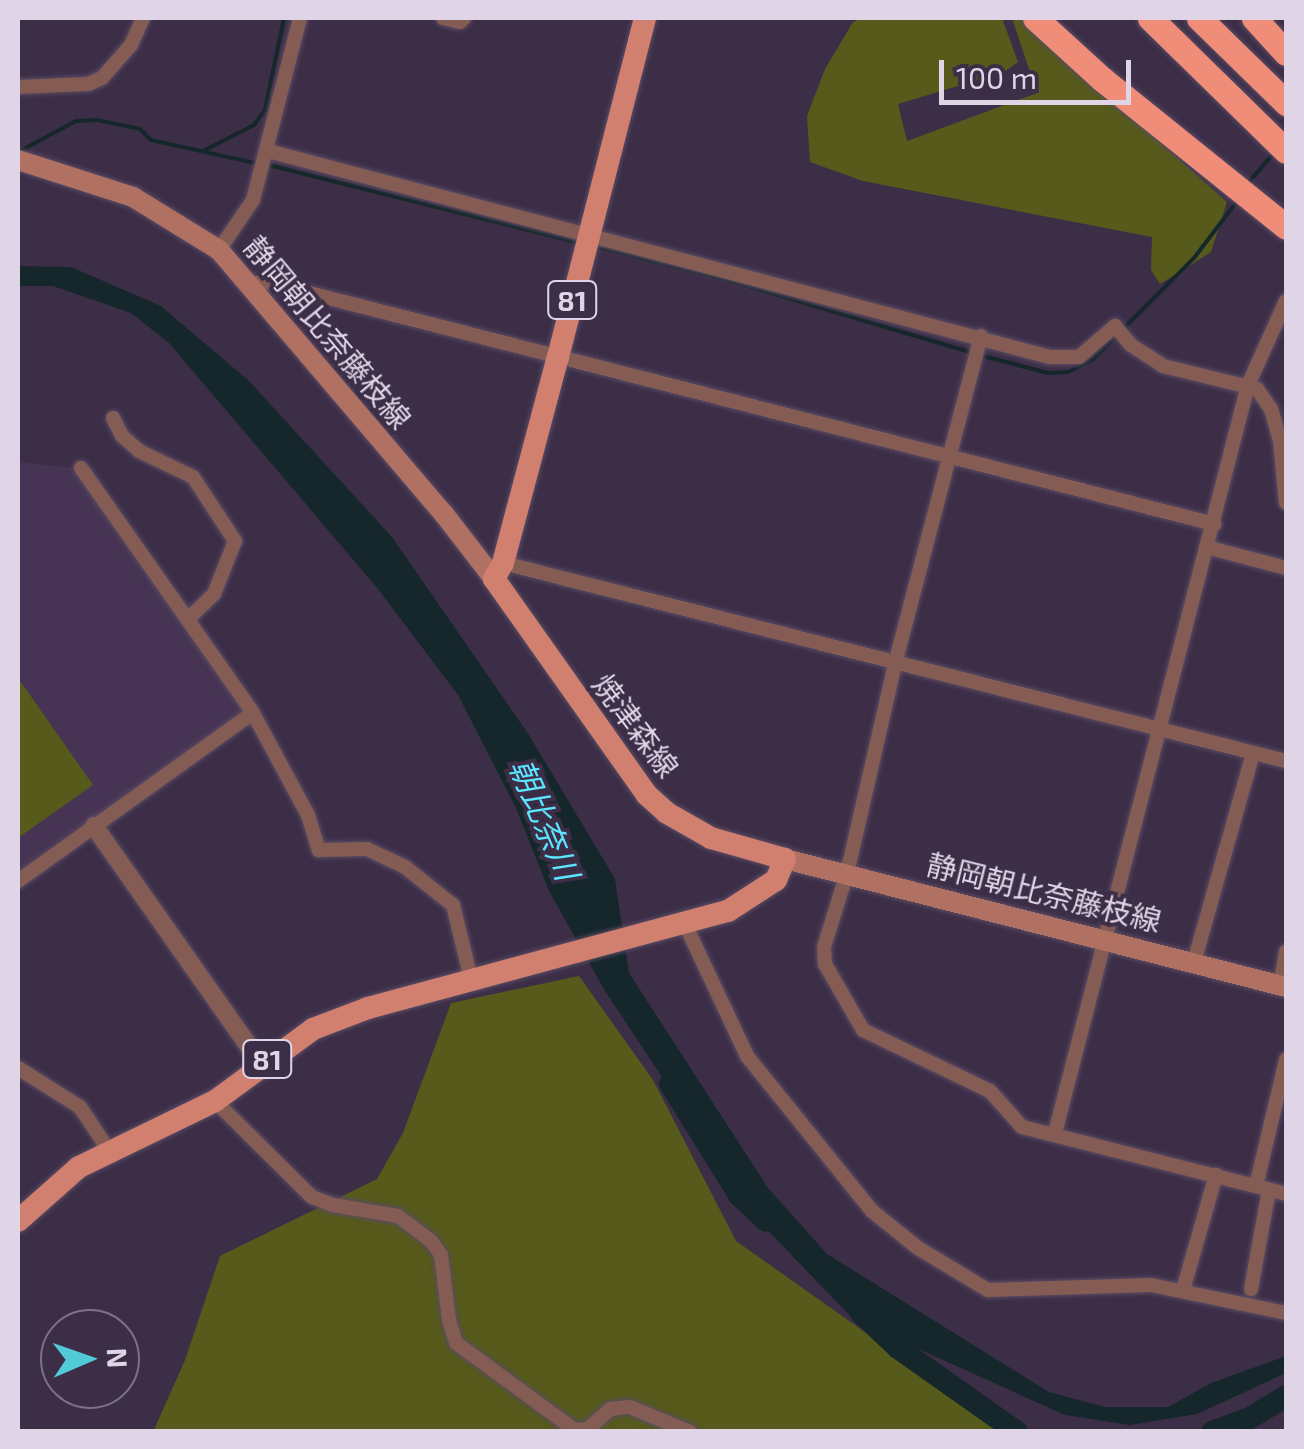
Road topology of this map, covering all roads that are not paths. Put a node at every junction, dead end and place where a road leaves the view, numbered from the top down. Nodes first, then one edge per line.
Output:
1 (143, 18) edge
2 (300, 18) edge
3 (443, 18) edge
4 (464, 18) edge
5 (645, 18) edge
6 (1035, 18) edge
7 (1150, 18) edge
8 (1199, 18) edge
9 (1254, 18) edge
10 (1286, 53) edge
11 (18, 86) edge
12 (1286, 103) edge
13 (268, 151) junction
14 (1286, 151) edge
15 (23, 161) edge
16 (1286, 227) edge
17 (588, 234) junction
18 (219, 250) junction
19 (249, 286) junction
20 (1286, 300) edge
21 (981, 336) junction
22 (558, 357) junction
23 (1248, 385) junction
24 (113, 418) dead end
25 (950, 458) junction
26 (82, 468) dead end
27 (1286, 503) edge
28 (1214, 524) junction
29 (1206, 547) junction
30 (1286, 568) edge
31 (498, 571) junction
32 (188, 619) junction
33 (895, 664) junction
34 (253, 712) junction
35 (1161, 729) junction
36 (1253, 754) junction
37 (1286, 761) edge
38 (94, 826) junction
39 (786, 859) junction
40 (847, 873) junction
41 (18, 881) edge
42 (678, 927) junction
43 (1108, 938) junction
44 (1286, 952) edge
45 (1194, 962) junction
46 (472, 983) junction
47 (1283, 987) edge
48 (1286, 1060) edge
49 (260, 1064) junction
50 (18, 1068) edge
51 (216, 1101) junction
52 (1055, 1134) junction
53 (108, 1149) junction
54 (1216, 1176) junction
55 (1263, 1188) junction
56 (1286, 1194) edge
57 (18, 1221) edge
58 (1251, 1289) dead end
59 (1183, 1290) junction
60 (1286, 1313) edge
61 (690, 1432) edge

1 - 11 street
2 - 13 street
3 - 4 street
5 - 17 main road, 81
6 - 16 highway
7 - 14 highway
8 - 12 highway
9 - 10 highway
13 - 17 street
13 - 18 street
15 - 18 main road, 静岡朝比奈藤枝線
17 - 21 street
17 - 22 main road, 81
18 - 19 main road, 静岡朝比奈藤枝線
19 - 22 street
19 - 31 main road, 静岡朝比奈藤枝線
20 - 23 street
21 - 23 street
21 - 25 street
22 - 25 street
22 - 31 main road, 81
23 - 27 street
23 - 28 street
24 - 32 street
25 - 28 street
25 - 33 street
26 - 32 street
28 - 29 street
29 - 30 street
29 - 35 street
31 - 33 street
31 - 39 main road, 焼津森線
32 - 34 street
33 - 35 street
33 - 40 street
34 - 38 street
34 - 46 street
35 - 36 street
35 - 43 street
36 - 37 street
36 - 45 street
38 - 41 street
38 - 49 street
39 - 40 main road, 静岡朝比奈藤枝線
39 - 42 main road, 81
40 - 43 main road, 静岡朝比奈藤枝線
40 - 52 street
42 - 46 main road, 81
42 - 59 street
43 - 45 main road, 静岡朝比奈藤枝線
43 - 52 street
44 - 47 street
45 - 47 main road, 静岡朝比奈藤枝線
46 - 49 main road, 81
48 - 55 street
49 - 51 main road, 81
50 - 53 street
51 - 53 main road, 81
51 - 61 street
52 - 54 street
53 - 57 main road, 81
54 - 55 street
54 - 59 street
55 - 56 street
55 - 58 street
59 - 60 street

